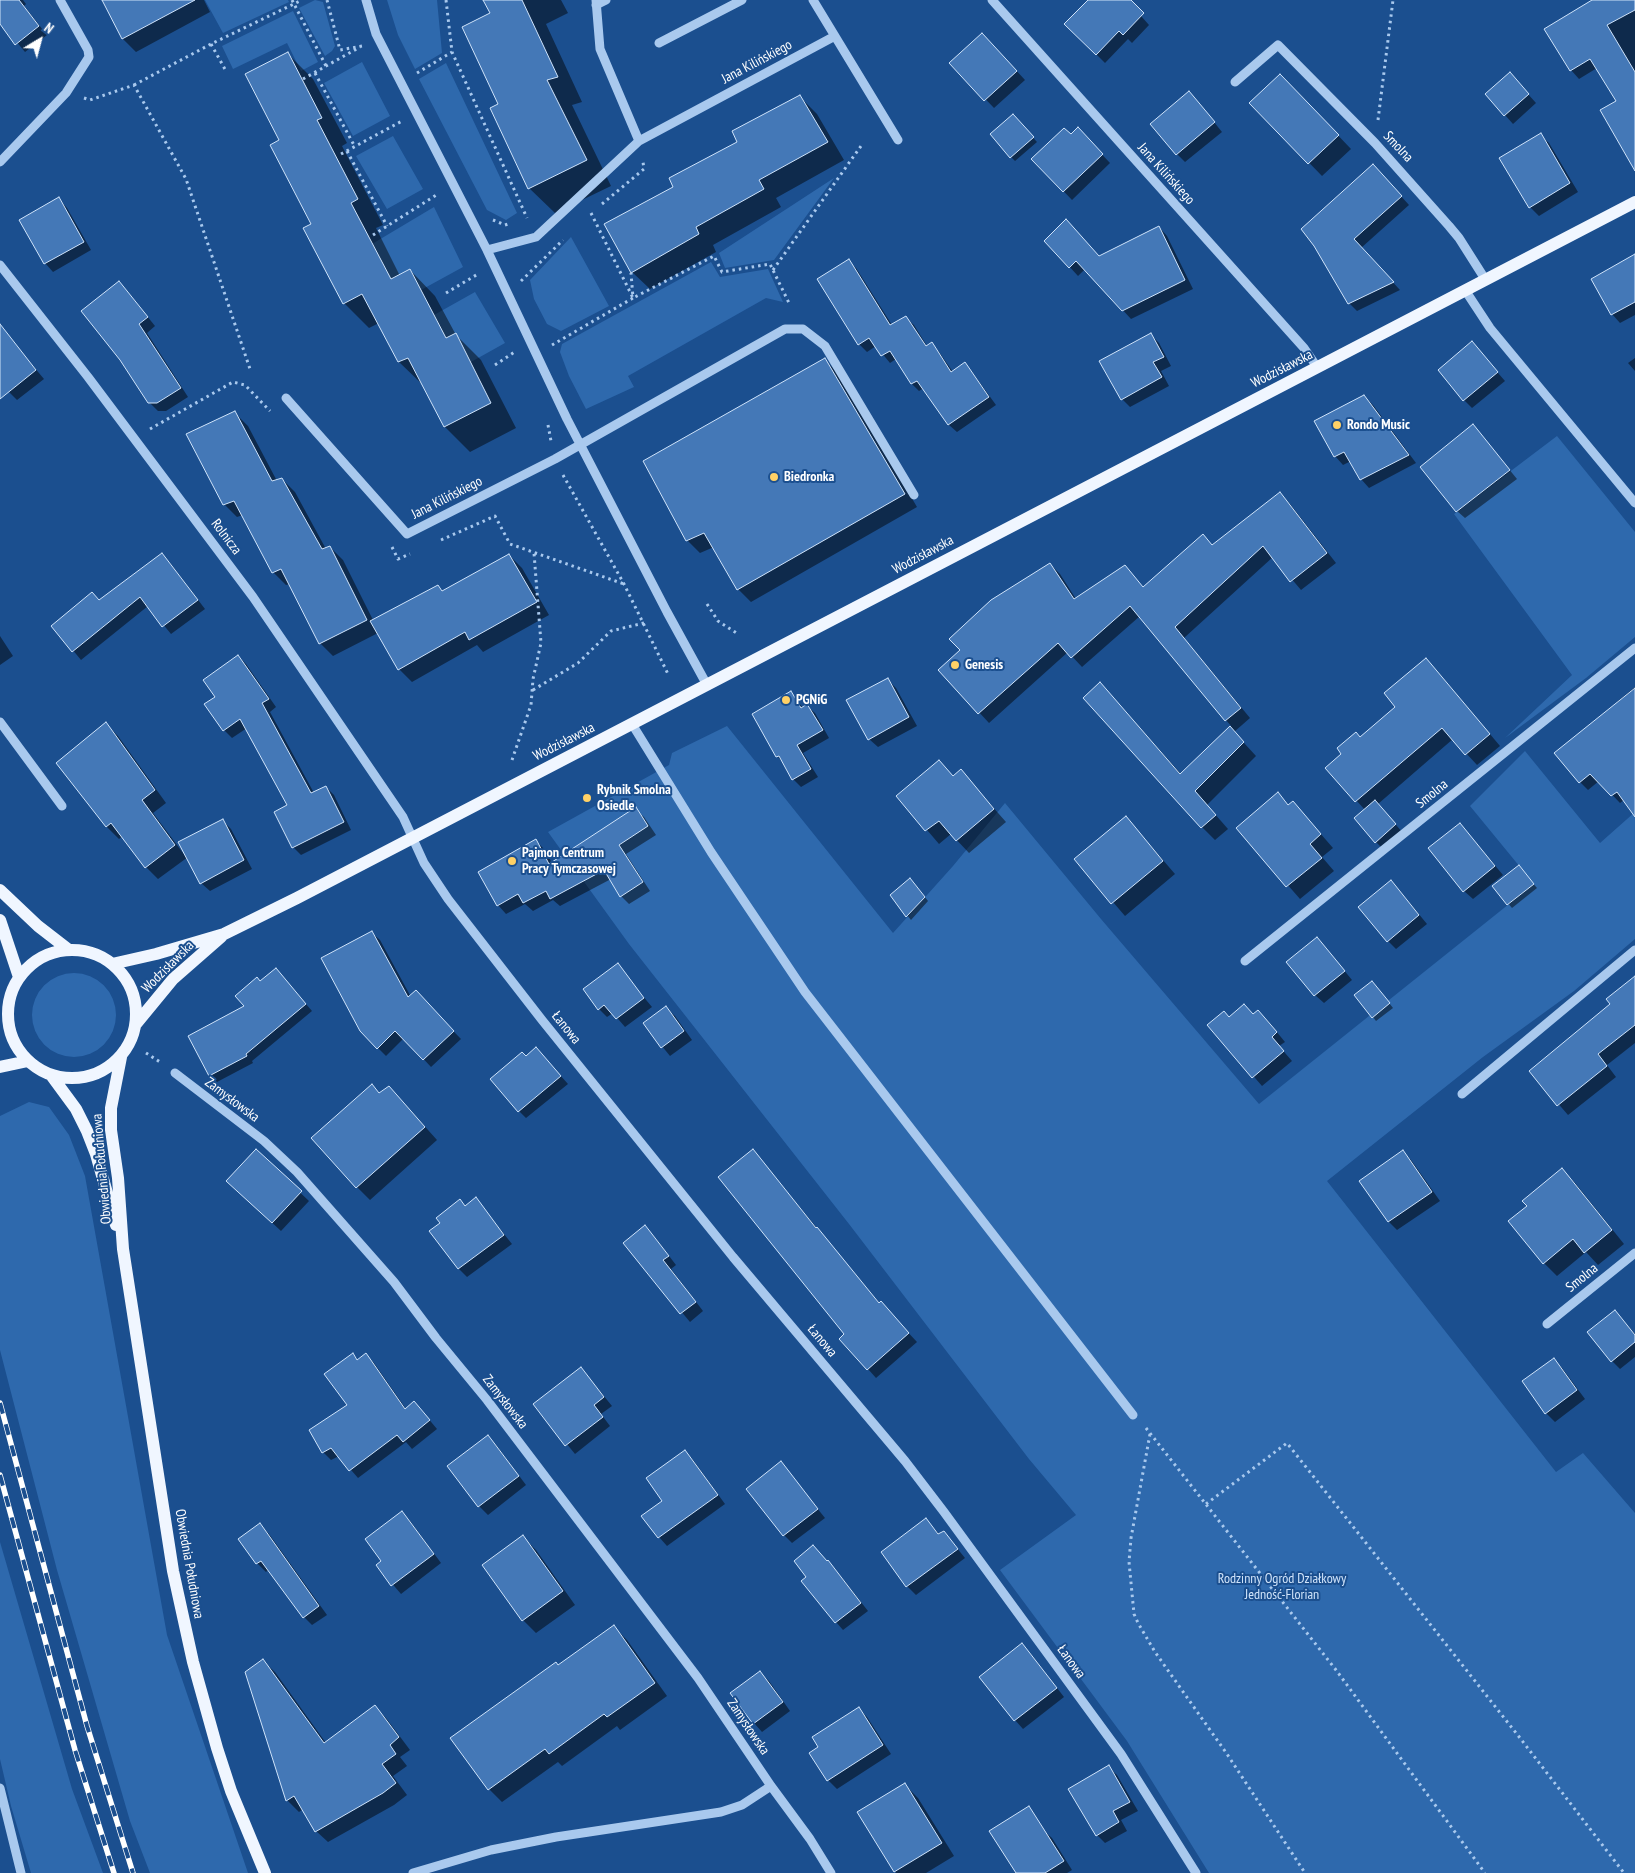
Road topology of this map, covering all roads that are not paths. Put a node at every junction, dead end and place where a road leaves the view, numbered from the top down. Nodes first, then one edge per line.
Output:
1 (60, 0) edge
2 (366, 0) edge
3 (606, 0) edge
4 (742, 0) edge
5 (813, 0) edge
6 (992, 0) edge
7 (596, 3) edge
8 (835, 36) junction
9 (659, 43) dead end
10 (1235, 82) dead end
11 (898, 140) dead end
12 (639, 141) junction
13 (0, 162) edge
14 (1635, 202) edge
15 (487, 250) junction
16 (0, 265) edge
17 (1485, 279) junction
18 (1465, 290) junction
19 (1317, 367) junction
20 (286, 398) dead end
21 (581, 444) junction
22 (914, 495) dead end
23 (1635, 503) edge
24 (1635, 648) edge
25 (707, 685) junction
26 (0, 722) edge
27 (632, 724) junction
28 (62, 806) dead end
29 (412, 838) junction
30 (0, 890) edge
31 (0, 920) edge
32 (224, 934) junction
33 (69, 950) junction
34 (1635, 950) edge
35 (1245, 961) dead end
36 (112, 964) junction
37 (19, 977) junction
38 (4, 1021) edge
39 (136, 1024) junction
40 (120, 1057) junction
41 (28, 1061) junction
42 (0, 1067) edge
43 (175, 1073) dead end
44 (51, 1075) junction
45 (1462, 1094) dead end
46 (123, 1249) junction
47 (1635, 1253) edge
48 (1547, 1324) dead end
49 (1133, 1415) road end
50 (771, 1786) junction
51 (0, 1788) edge
52 (22, 1873) edge
53 (265, 1873) edge
54 (413, 1873) edge
55 (831, 1873) edge
56 (1196, 1873) edge

1 - 13 street
2 - 15 street
3 - 7 street
4 - 9 street
5 - 8 street
6 - 19 street, Jana Kilińskiego
7 - 12 street
8 - 11 street
8 - 12 street, Jana Kilińskiego
10 - 17 street, Smolna
12 - 15 street, Jana Kilińskiego
14 - 17 main road, Wodzisławska
15 - 21 street
16 - 29 street, Rolnicza
17 - 18 main road, Wodzisławska
18 - 19 main road, Wodzisławska
18 - 23 street
19 - 25 main road, Wodzisławska
20 - 21 street, Jana Kilińskiego
21 - 22 street, Jana Kilińskiego
21 - 25 street
24 - 35 street, Smolna
25 - 27 main road, Wodzisławska
26 - 28 street
27 - 29 main road, Wodzisławska
27 - 49 street
29 - 32 main road, Wodzisławska
29 - 56 street, Łanowa
30 - 33 main road
31 - 37 main road
32 - 36 main road, Wodzisławska
32 - 39 main road, Wodzisławska
33 - 36 main road
33 - 37 main road
34 - 45 street
36 - 39 main road
37 - 38 main road
38 - 41 main road
39 - 40 main road
40 - 44 main road
40 - 46 main road, Obwiednia Południowa
41 - 42 main road
41 - 44 main road
43 - 50 street, Zamysłowska
44 - 46 main road, Obwiednia Południowa
46 - 53 main road, Obwiednia Południowa
47 - 48 street, Smolna
50 - 54 street
50 - 55 street, Zamysłowska
51 - 52 street

